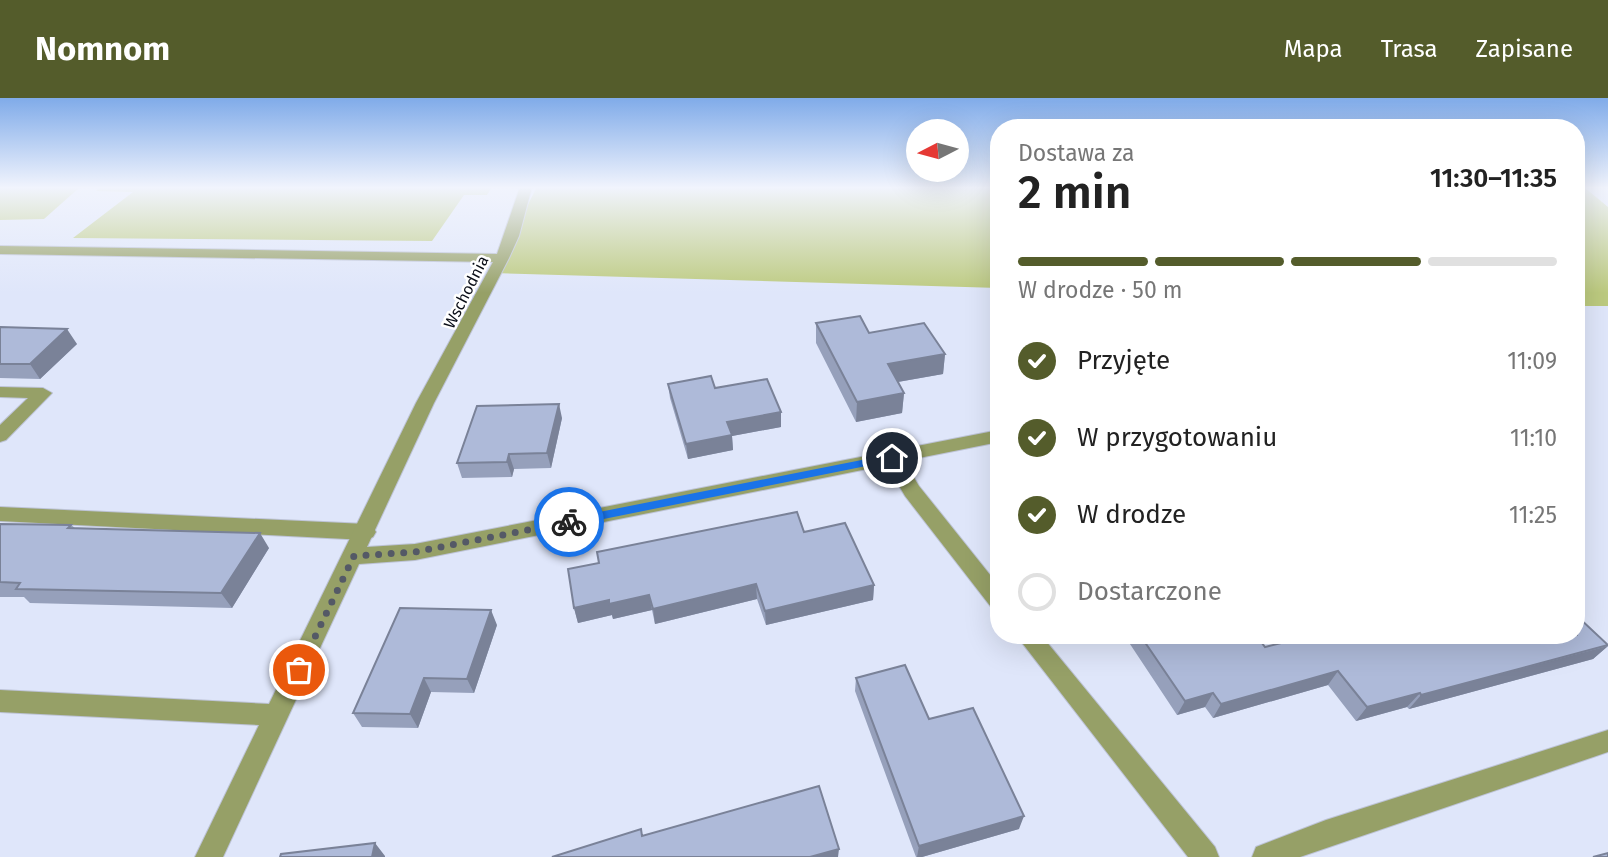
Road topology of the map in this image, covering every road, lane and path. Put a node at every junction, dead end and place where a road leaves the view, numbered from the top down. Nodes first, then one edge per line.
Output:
1 (516, 222) edge
2 (0, 250) edge
3 (502, 258) junction
4 (0, 392) edge
5 (0, 436) edge
6 (990, 438) edge
7 (892, 458) junction
8 (0, 514) edge
9 (366, 531) junction
10 (354, 556) junction
11 (990, 590) edge
12 (1034, 644) edge
13 (0, 701) edge
14 (277, 715) junction
15 (1608, 741) edge
16 (208, 857) edge
17 (1205, 857) edge
18 (1266, 857) edge

1 - 3 street, Wschodnia
2 - 3 street
3 - 9 street, Wschodnia
4 - 5 street
6 - 7 street
7 - 10 street
7 - 11 street
8 - 9 street
9 - 10 street, Wschodnia
10 - 14 street, Wschodnia
12 - 17 street
13 - 14 street
14 - 16 street, Wschodnia
15 - 18 street

